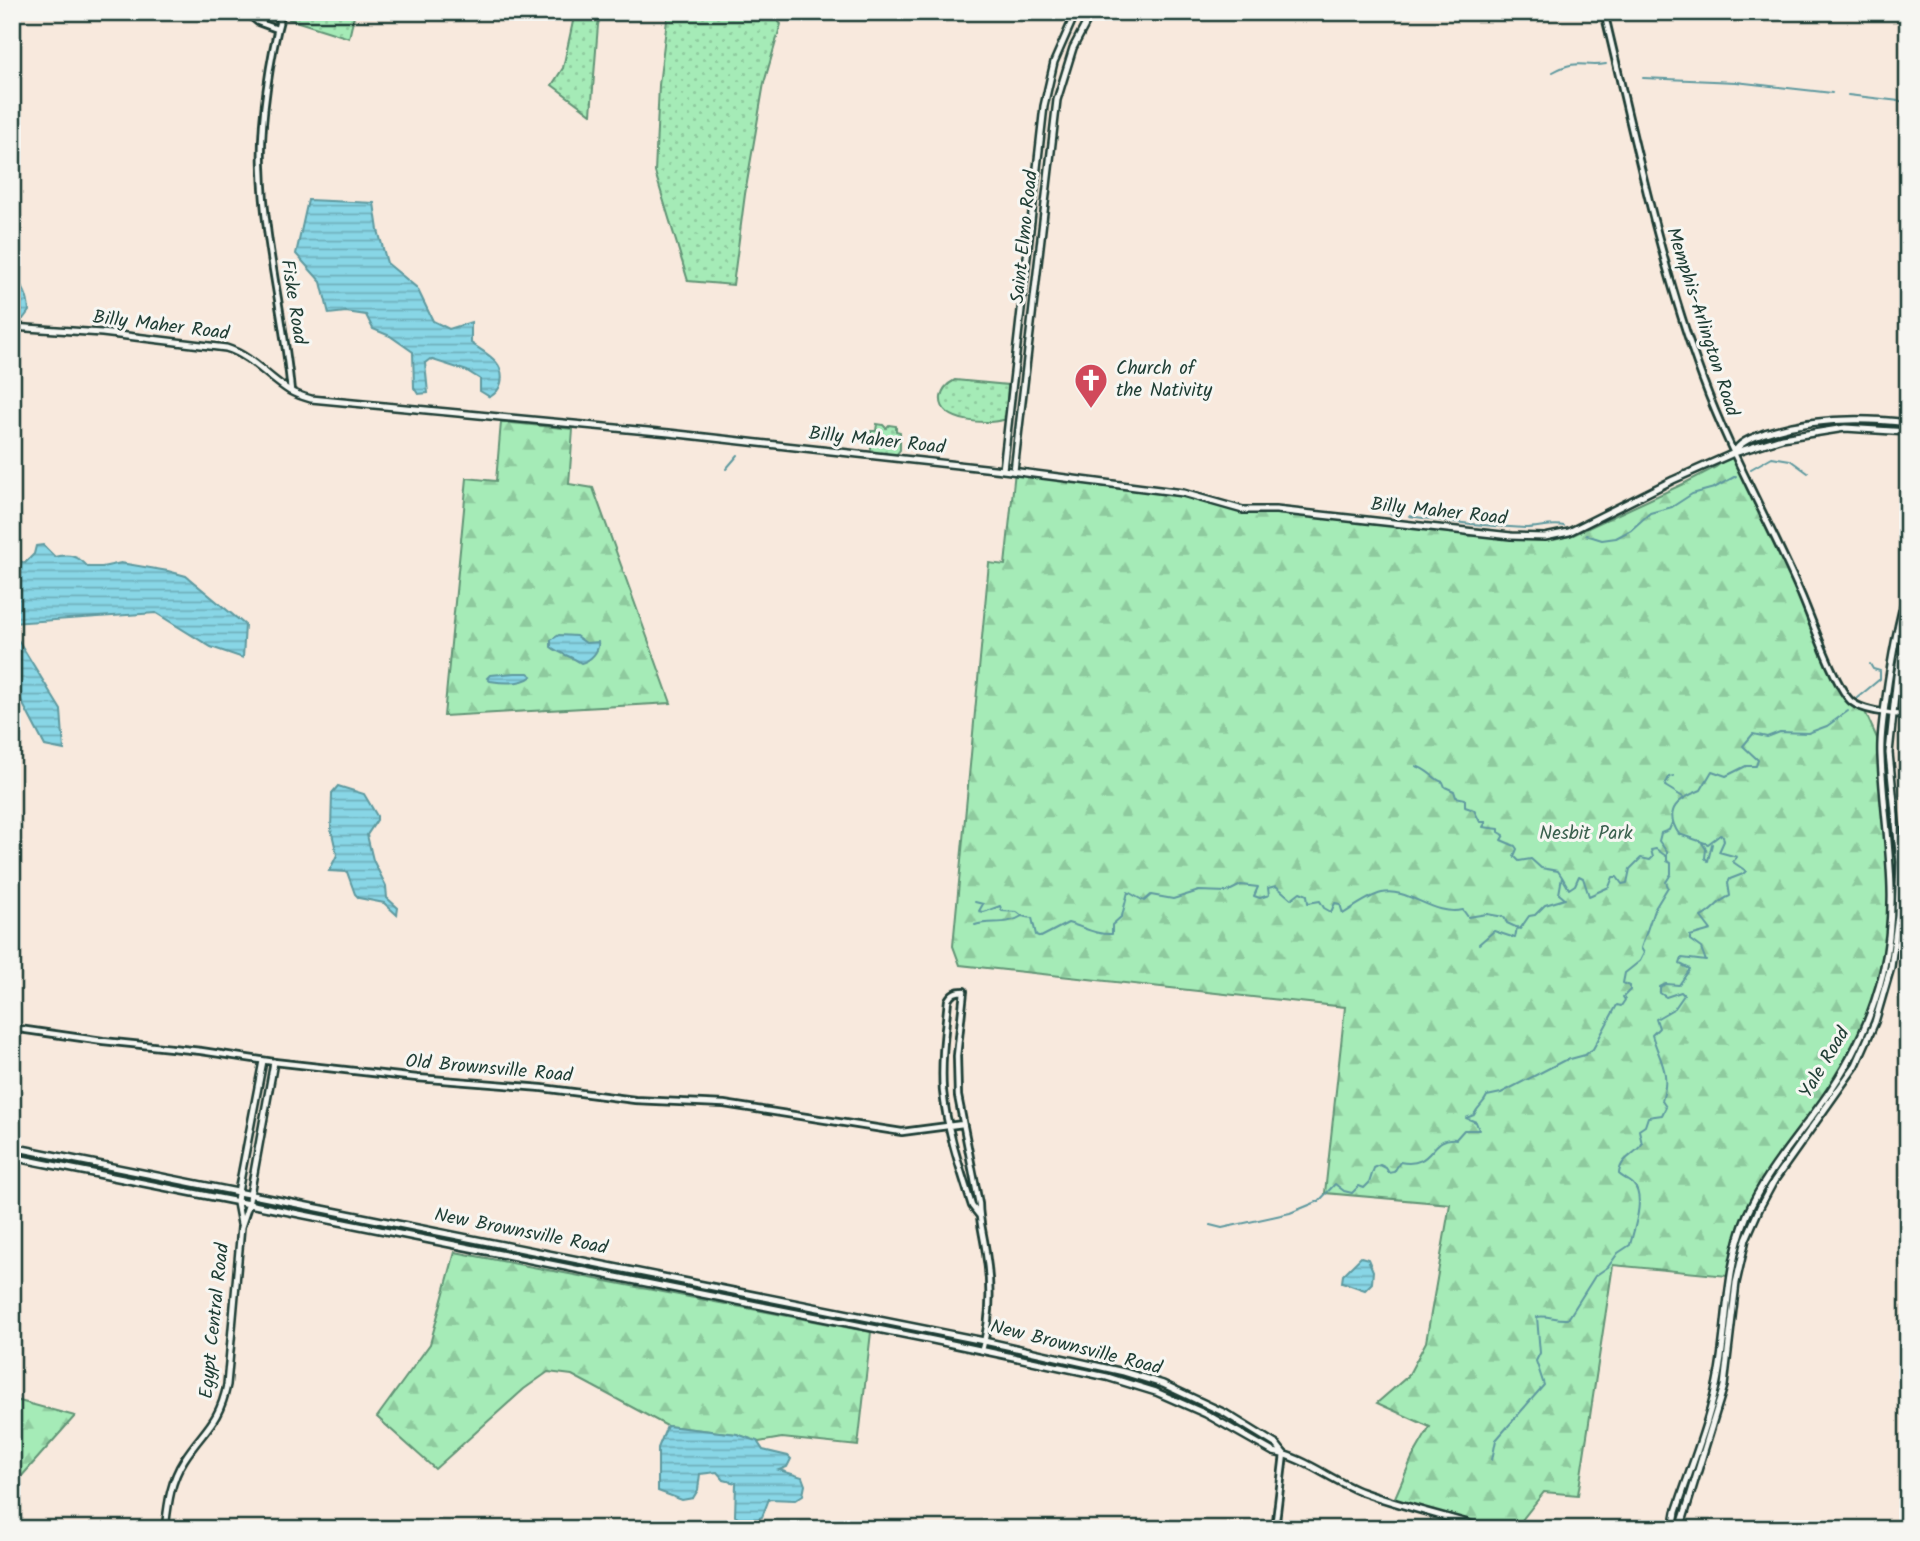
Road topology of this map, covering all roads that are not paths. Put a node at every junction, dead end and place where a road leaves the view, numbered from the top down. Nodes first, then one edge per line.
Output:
1 (246, 12) edge
2 (282, 12) edge
3 (1092, 12) edge
4 (1604, 12) edge
5 (1075, 14) edge
6 (1085, 23) junction
7 (277, 29) junction
8 (12, 327) edge
9 (1012, 390) junction
10 (291, 391) junction
11 (1022, 391) junction
12 (1832, 419) junction
13 (1009, 421) junction
14 (1019, 422) junction
15 (1908, 423) edge
16 (1833, 429) junction
17 (1908, 432) edge
18 (1734, 453) junction
19 (1003, 470) junction
20 (1014, 471) junction
21 (1908, 589) edge
22 (1908, 617) edge
23 (1884, 711) junction
24 (1892, 713) junction
25 (1908, 716) edge
26 (12, 1028) edge
27 (263, 1061) junction
28 (274, 1062) junction
29 (963, 1124) junction
30 (948, 1126) junction
31 (12, 1147) edge
32 (12, 1157) edge
33 (238, 1192) junction
34 (250, 1193) junction
35 (237, 1203) junction
36 (248, 1206) junction
37 (979, 1215) junction
38 (241, 1227) junction
39 (984, 1341) junction
40 (982, 1350) junction
41 (1284, 1454) junction
42 (165, 1529) edge
43 (1275, 1529) edge
44 (1488, 1529) edge
45 (1673, 1529) edge
46 (1680, 1529) edge

1 - 7 street
2 - 7 street
3 - 6 main road, Saint Elmo Road
4 - 18 street, Memphis-Arlington Road
5 - 6 main road
5 - 9 main road, Saint Elmo Road
6 - 11 main road, Saint Elmo Road
7 - 10 street, Fiske Road
8 - 10 main road, Billy Maher Road
9 - 11 main road
9 - 13 main road, Saint Elmo Road
10 - 19 main road, Billy Maher Road
11 - 14 main road, Saint Elmo Road
12 - 15 main road
12 - 16 main road
12 - 18 main road
13 - 14 main road
13 - 19 main road, Saint Elmo Road
14 - 20 main road, Saint Elmo Road
16 - 17 main road
16 - 18 main road
18 - 20 main road, Billy Maher Road
18 - 23 street, Memphis-Arlington Road
19 - 20 main road, Billy Maher Road
21 - 23 main road, Yale Road
22 - 24 main road, Yale Road
23 - 24 street, Memphis-Arlington Road
23 - 45 main road, Yale Road
24 - 25 street, Memphis-Arlington Road
24 - 46 main road, Yale Road
26 - 27 street, Old Brownsville Road
27 - 28 street, Old Brownsville Road
27 - 33 main road, Egypt Central Road
28 - 30 street, Old Brownsville Road
28 - 34 main road, Egypt Central Road
29 - 30 street, Old Brownsville Road
29 - 30 street
29 - 37 street
30 - 37 street
31 - 33 main road, New Brownsville Road
32 - 35 main road, New Brownsville Road
33 - 34 main road, New Brownsville Road
33 - 35 main road, Egypt Central Road
34 - 36 main road, Egypt Central Road
34 - 39 main road, New Brownsville Road
35 - 36 main road, New Brownsville Road
35 - 38 main road, Egypt Central Road
36 - 38 main road, Egypt Central Road
36 - 40 main road, New Brownsville Road
37 - 39 street
38 - 42 main road, Egypt Central Road
39 - 40 street
39 - 41 main road, New Brownsville Road
40 - 41 main road, New Brownsville Road
41 - 43 street
41 - 44 main road

